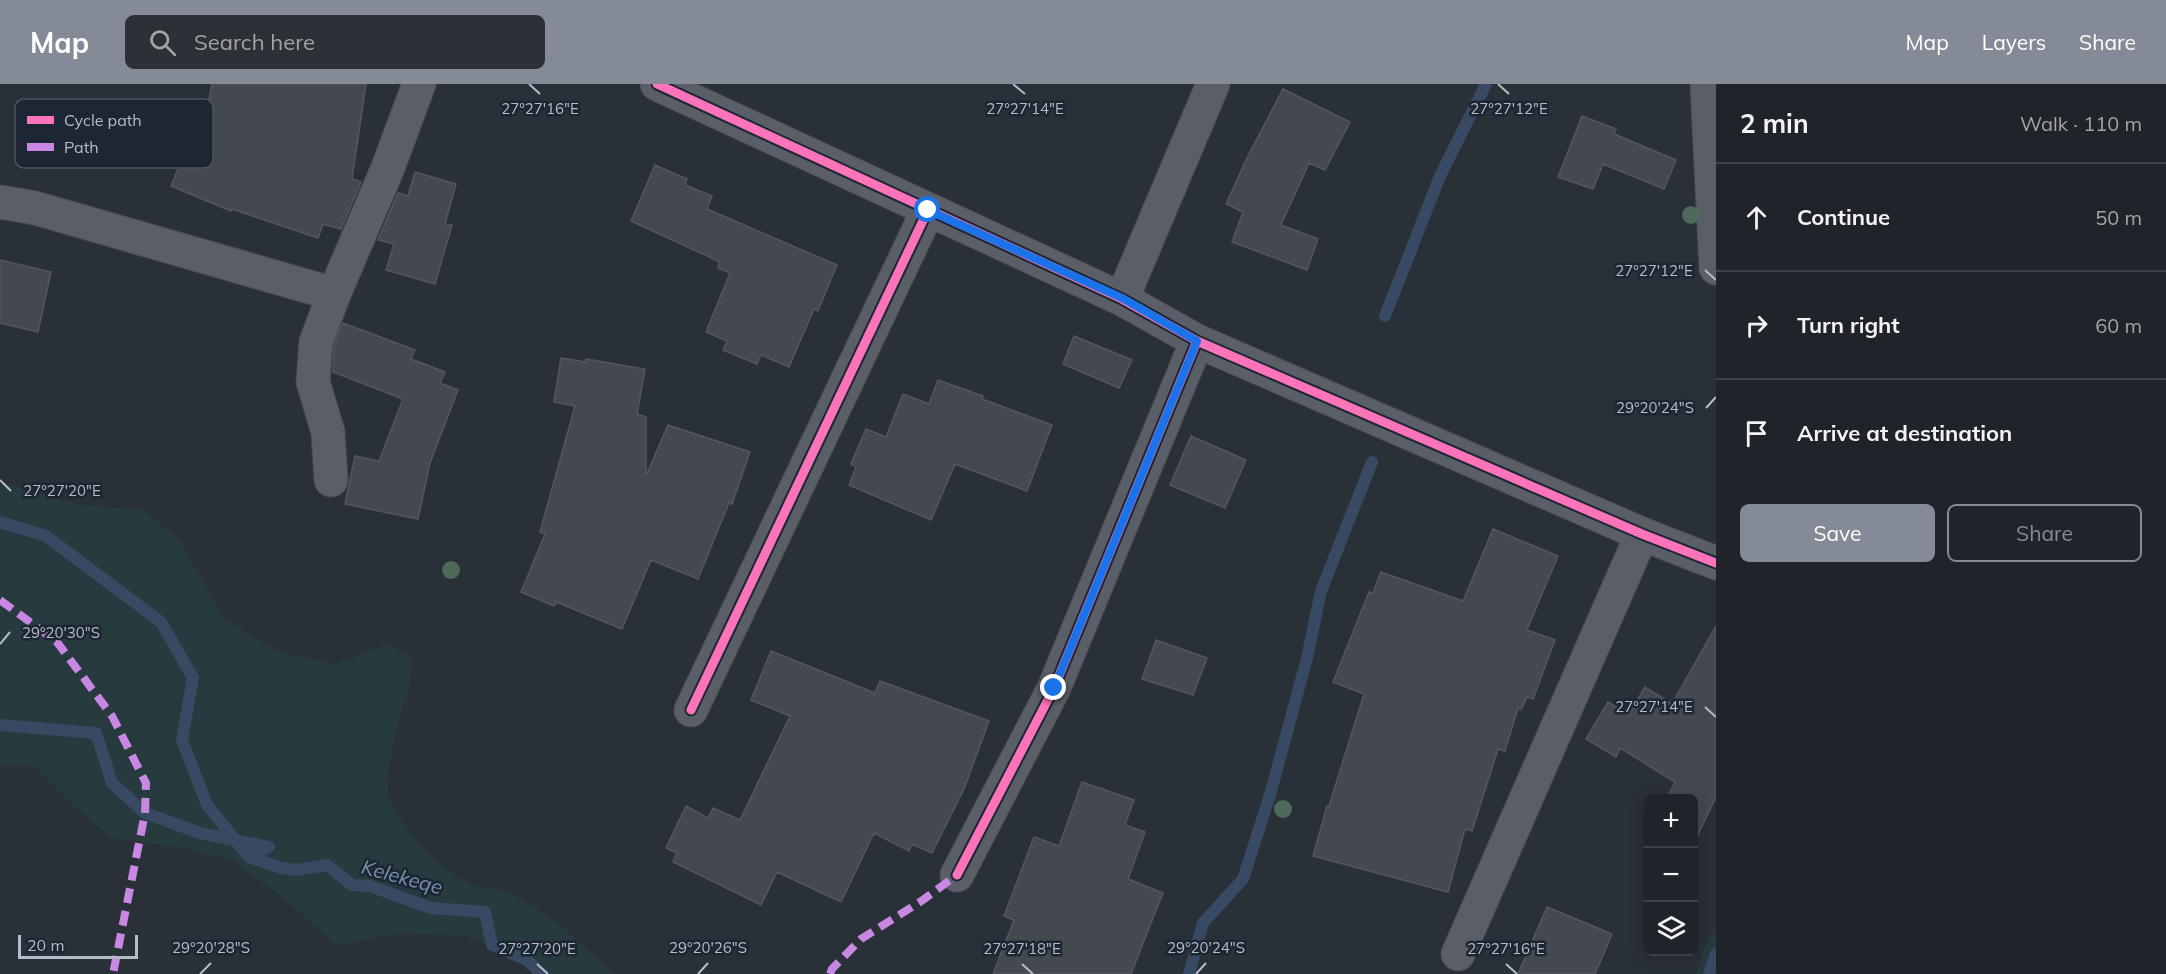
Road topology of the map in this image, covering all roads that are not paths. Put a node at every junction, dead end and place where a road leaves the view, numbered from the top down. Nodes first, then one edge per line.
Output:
1 (419, 84) edge
2 (657, 84) edge
3 (1213, 84) edge
4 (1707, 84) edge
5 (0, 202) edge
6 (928, 210) junction
7 (1716, 268) edge
8 (334, 294) junction
9 (1122, 298) junction
10 (1197, 341) junction
11 (331, 480) dead end
12 (1642, 534) junction
13 (1716, 563) edge
14 (691, 710) dead end
15 (957, 875) dead end
16 (1458, 954) dead end

1 - 8 street
2 - 6 street
3 - 9 street
4 - 7 street
5 - 8 street
6 - 9 street
6 - 14 street
8 - 11 street
9 - 10 street
10 - 12 street
10 - 15 street
12 - 13 street
12 - 16 street

